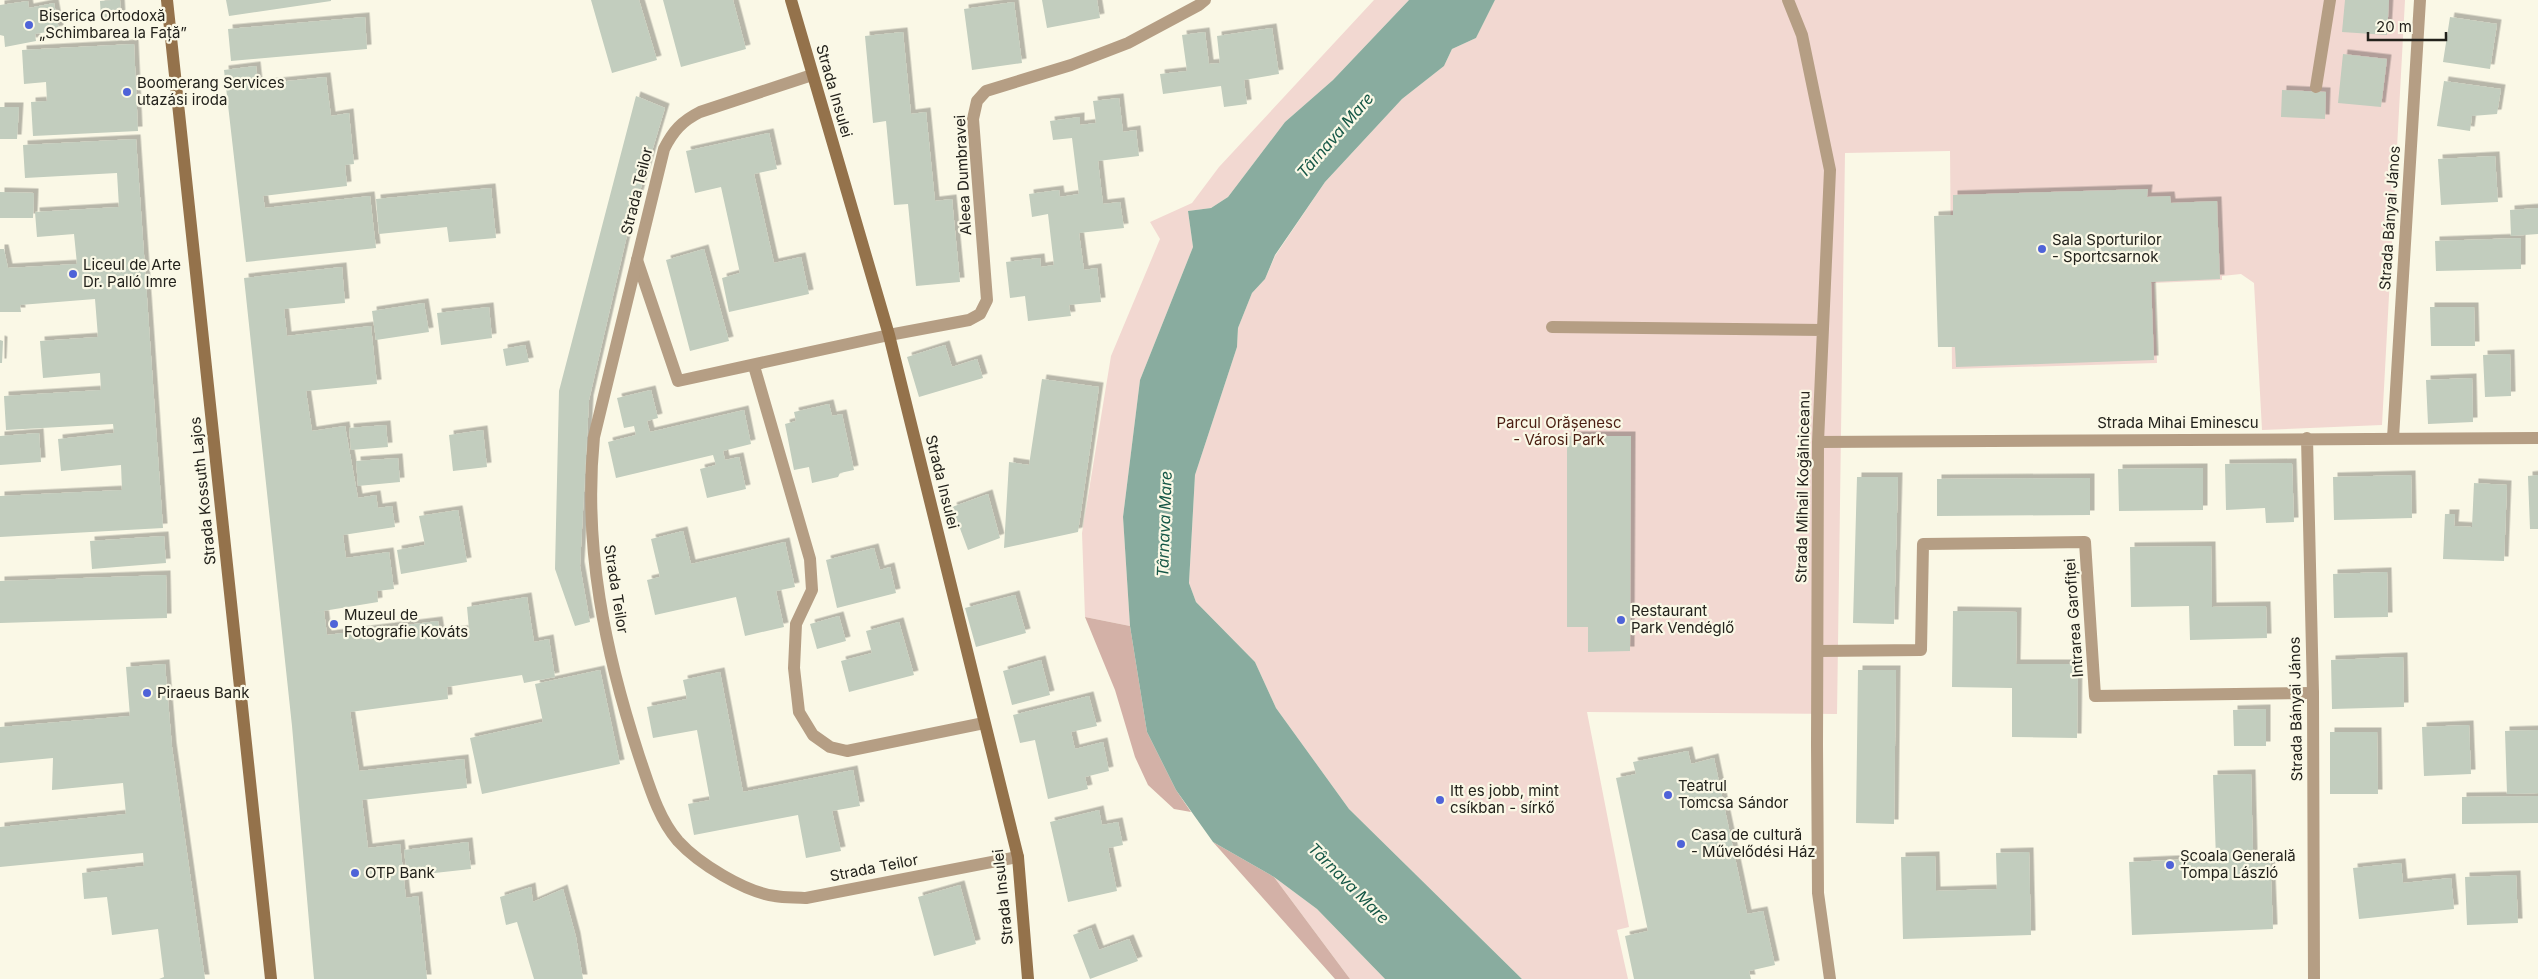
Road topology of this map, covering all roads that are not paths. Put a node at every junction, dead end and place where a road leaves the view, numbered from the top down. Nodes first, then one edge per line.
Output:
1 (167, 0) edge
2 (791, 0) edge
3 (1205, 0) edge
4 (1788, 0) edge
5 (2330, 0) edge
6 (2420, 0) edge
7 (812, 75) junction
8 (2316, 87) dead end
9 (637, 260) junction
10 (1552, 327) dead end
11 (1823, 330) junction
12 (889, 335) junction
13 (754, 366) junction
14 (2307, 438) junction
15 (2393, 438) junction
16 (2538, 438) edge
17 (1818, 442) junction
18 (1818, 651) junction
19 (2313, 693) junction
20 (984, 723) junction
21 (1018, 857) junction
22 (272, 979) edge
23 (1028, 979) edge
24 (1830, 979) edge
25 (2314, 979) edge

1 - 22 main road, Strada Kossuth Lajos
2 - 7 main road, Strada Insulei
3 - 12 street, Aleea Dumbravei
4 - 11 street, Strada Mihail Kogălniceanu
5 - 8 street
6 - 15 street, Strada Bányai János
7 - 9 street, Strada Teilor
7 - 12 main road, Strada Insulei
9 - 13 street, Aleea Dumbravei
9 - 21 street, Strada Teilor
10 - 11 street
11 - 17 street, Strada Mihail Kogălniceanu
12 - 13 street, Aleea Dumbravei
12 - 20 main road, Strada Insulei
13 - 20 street
14 - 15 street, Strada Mihai Eminescu
14 - 17 street, Strada Mihai Eminescu
14 - 19 street, Strada Bányai János
15 - 16 street, Strada Mihai Eminescu
17 - 18 street, Strada Mihail Kogălniceanu
18 - 19 street, Intrarea Garofiței
18 - 24 street, Strada Mihail Kogălniceanu
19 - 25 street, Strada Bányai János
20 - 21 main road, Strada Insulei
21 - 23 main road, Strada Insulei

